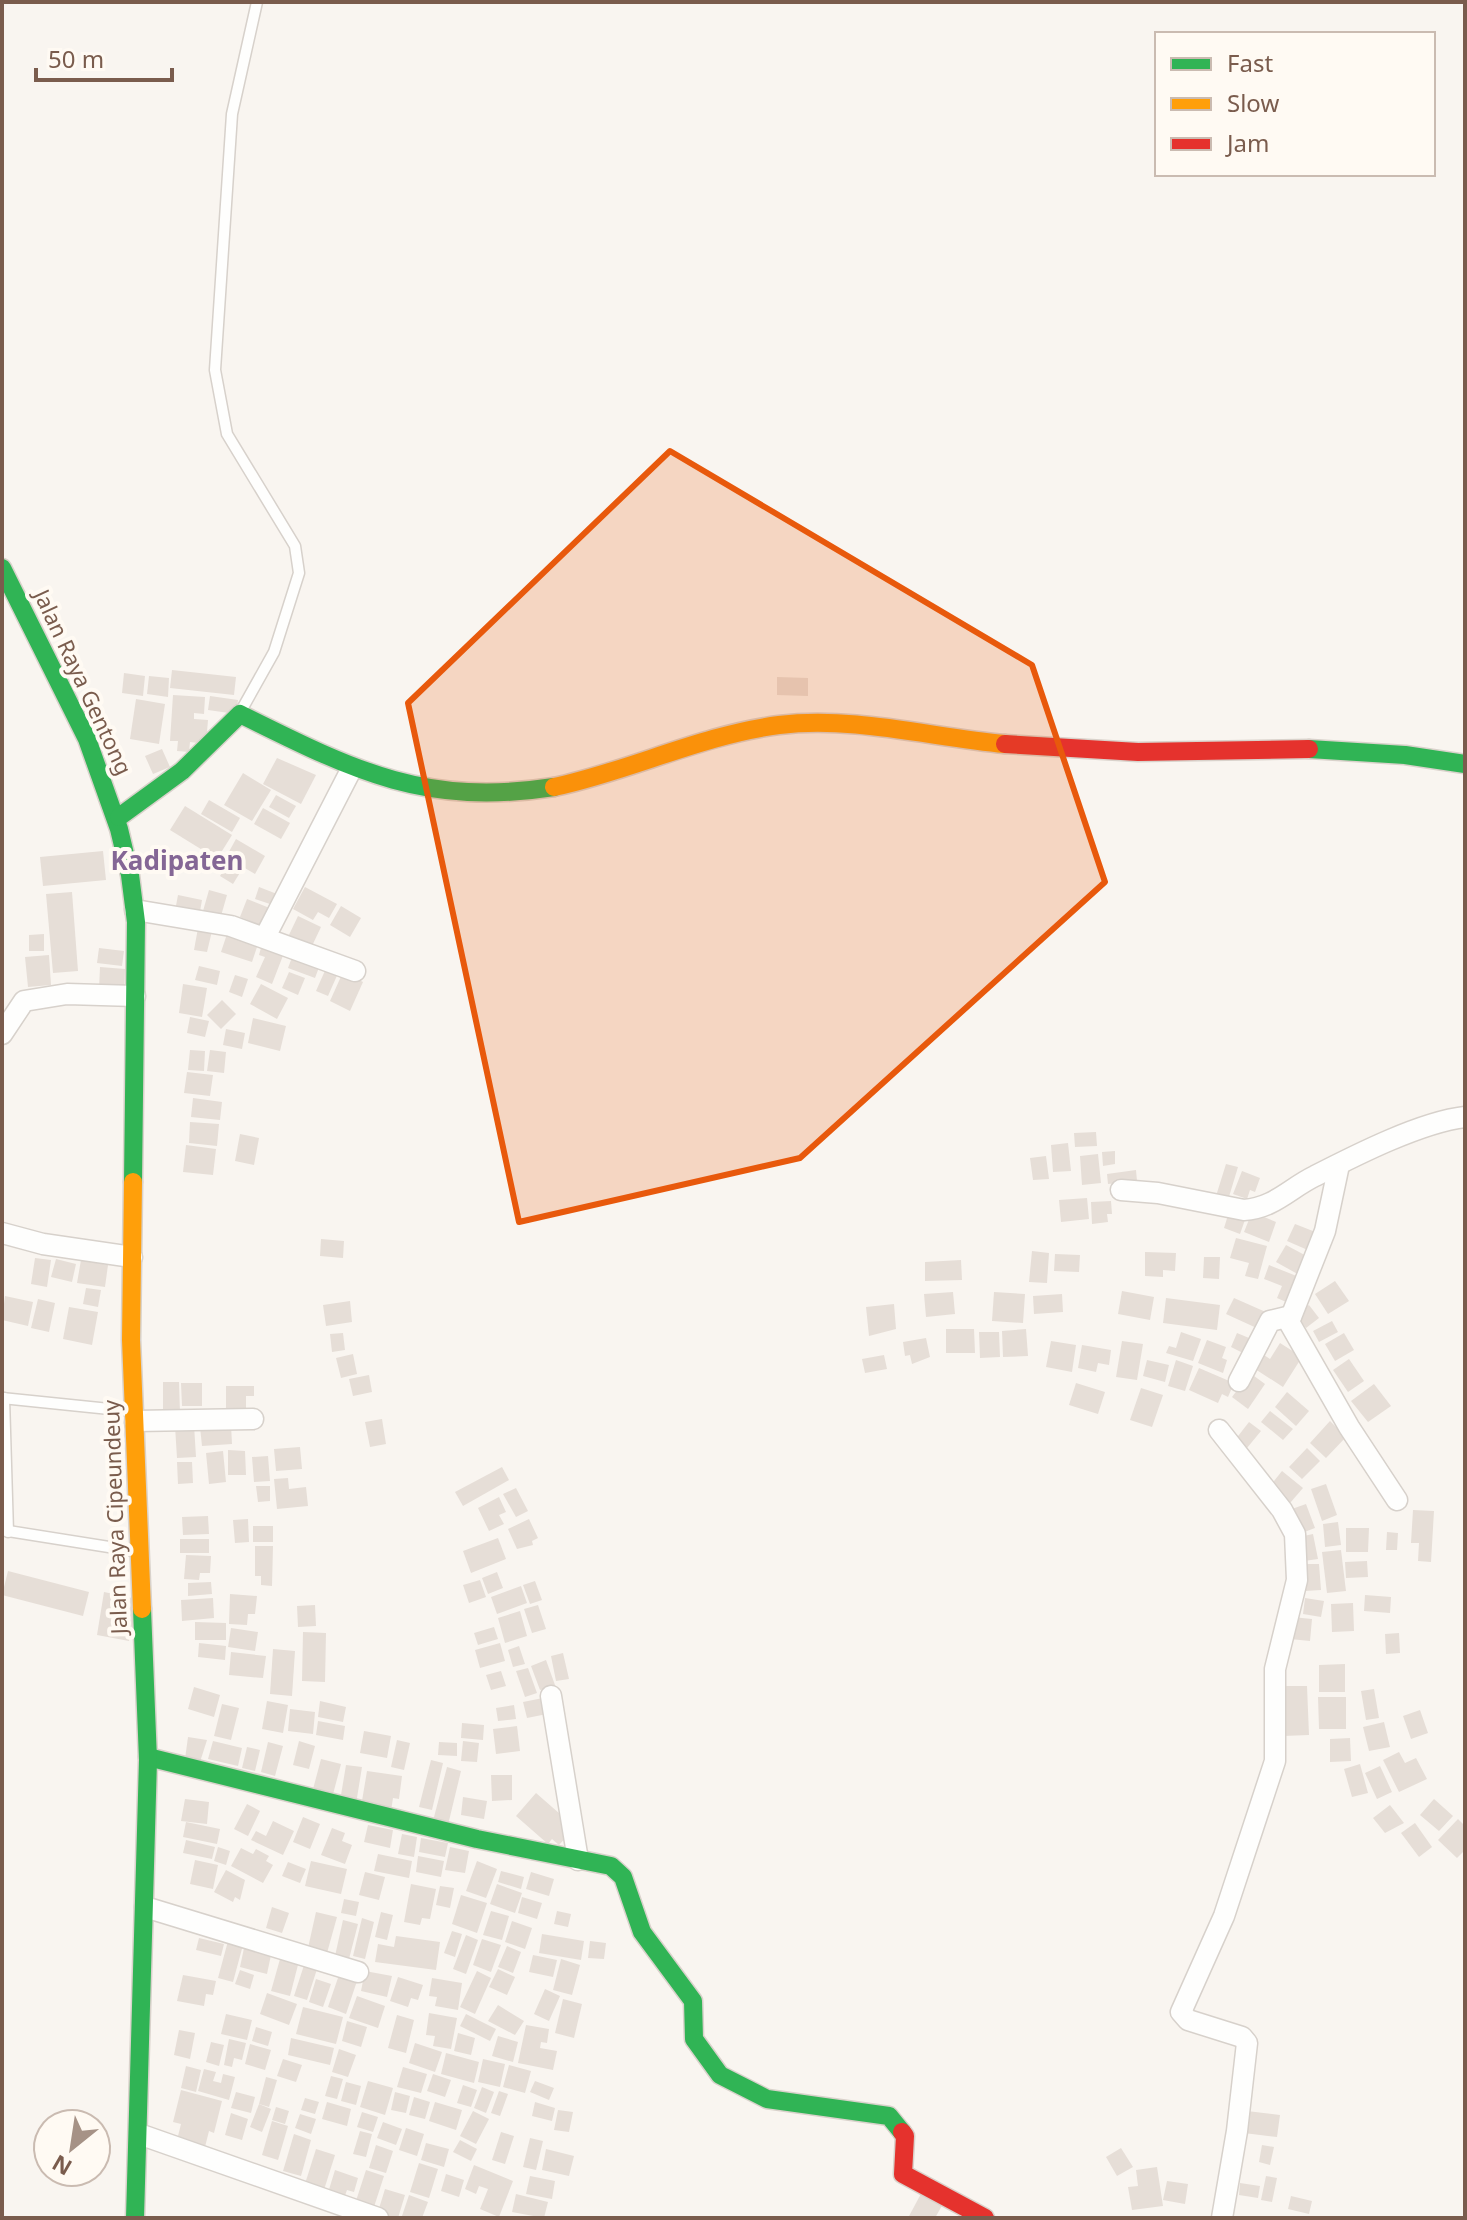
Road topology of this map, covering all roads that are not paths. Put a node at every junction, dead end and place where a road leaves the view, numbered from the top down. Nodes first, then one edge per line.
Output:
1 (257, 2) edge
2 (2, 568) edge
3 (240, 714) junction
4 (1465, 764) edge
5 (352, 768) junction
6 (119, 817) junction
7 (135, 910) junction
8 (265, 937) junction
9 (355, 971) dead end
10 (135, 996) junction
11 (2, 1034) edge
12 (1465, 1117) edge
13 (1339, 1165) junction
14 (1121, 1190) dead end
15 (2, 1233) edge
16 (132, 1257) junction
17 (1291, 1316) junction
18 (1239, 1381) dead end
19 (3, 1398) edge
20 (135, 1417) junction
21 (253, 1419) dead end
22 (1219, 1430) dead end
23 (1397, 1500) dead end
24 (5, 1531) edge
25 (140, 1552) junction
26 (551, 1696) dead end
27 (148, 1757) junction
28 (578, 1860) junction
29 (145, 1907) junction
30 (358, 1972) dead end
31 (139, 2134) junction
32 (135, 2218) edge
33 (378, 2218) edge
34 (985, 2218) edge
35 (1222, 2218) edge

1 - 3 lane
2 - 6 main road, Jalan Raya Gentong
3 - 5 main road
3 - 6 main road
4 - 5 main road
5 - 8 street
6 - 7 main road, Jalan Raya Cipeundeuy
7 - 8 street
7 - 10 main road, Jalan Raya Cipeundeuy
8 - 9 street
10 - 11 street
10 - 16 main road, Jalan Raya Cipeundeuy
12 - 13 street
13 - 14 street
13 - 17 street
15 - 16 street
16 - 20 main road, Jalan Raya Cipeundeuy
17 - 18 street
17 - 23 street
19 - 20 lane
19 - 24 lane
20 - 21 street
20 - 25 main road, Jalan Raya Cipeundeuy
22 - 35 street
24 - 25 lane
25 - 27 main road, Jalan Raya Cipeundeuy
26 - 28 street
27 - 28 main road
27 - 29 main road, Jalan Raya Cipeundeuy
28 - 34 main road
29 - 30 street
29 - 31 main road, Jalan Raya Cipeundeuy
31 - 32 main road, Jalan Raya Cipeundeuy
31 - 33 street

